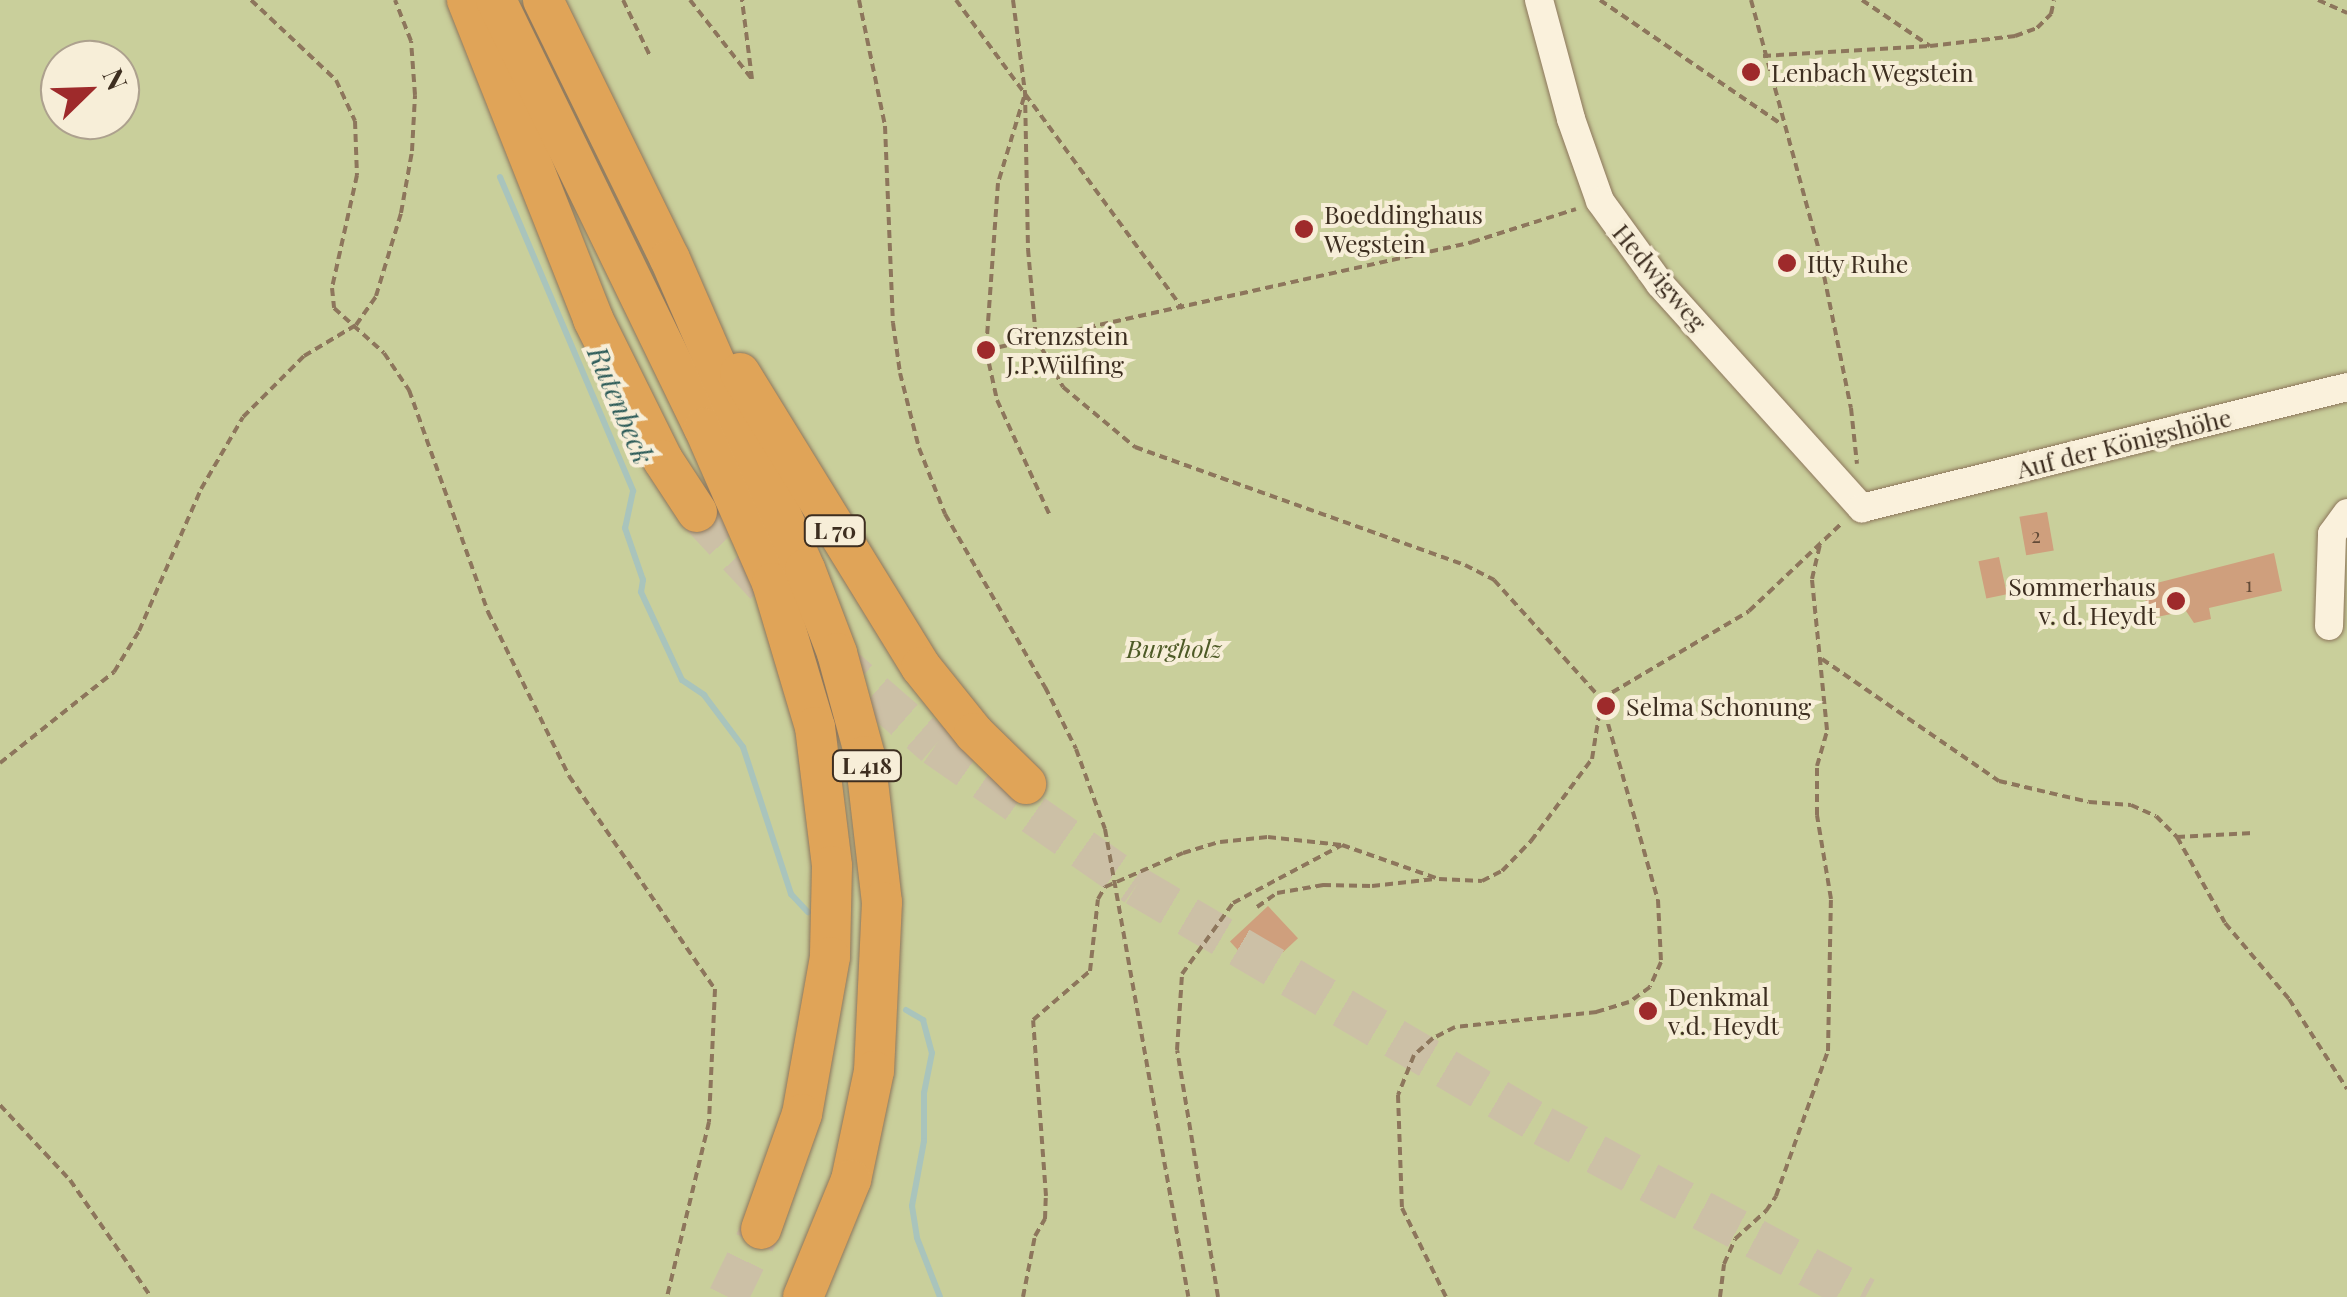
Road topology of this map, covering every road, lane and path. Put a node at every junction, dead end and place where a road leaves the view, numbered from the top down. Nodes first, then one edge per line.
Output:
1 (251, 0) edge
2 (395, 0) edge
3 (468, 0) edge
4 (496, 0) edge
5 (543, 0) edge
6 (622, 0) edge
7 (690, 0) edge
8 (742, 0) edge
9 (858, 0) edge
10 (956, 0) edge
11 (1013, 0) edge
12 (1539, 0) edge
13 (1600, 0) edge
14 (1751, 0) edge
15 (1862, 0) edge
16 (2054, 0) edge
17 (2318, 0) edge
18 (2347, 13) edge
19 (1930, 46) junction
20 (1763, 56) junction
21 (651, 58) dead end
22 (1026, 92) junction
23 (1782, 124) junction
24 (1600, 201) junction
25 (670, 259) junction
26 (1184, 309) junction
27 (356, 325) junction
28 (1036, 338) junction
29 (986, 350) junction
30 (2347, 387) edge
31 (1862, 508) junction
32 (697, 512) tunnel mouth
33 (2347, 513) edge
34 (1050, 516) dead end
35 (2329, 626) dead end
36 (1822, 659) junction
37 (1602, 699) junction
38 (0, 763) edge
39 (1026, 784) dead end
40 (2254, 833) dead end
41 (2177, 837) junction
42 (1342, 845) junction
43 (1440, 878) junction
44 (1117, 881) junction
45 (1257, 908) dead end
46 (2347, 1089) edge
47 (0, 1105) edge
48 (761, 1229) tunnel mouth
49 (151, 1297) edge
50 (667, 1297) edge
51 (803, 1297) edge
52 (1023, 1297) edge
53 (1188, 1297) edge
54 (1218, 1297) edge
55 (1446, 1297) edge
56 (1720, 1297) edge

1 - 27 path
2 - 27 path
3 - 32 highway
4 - 48 highway, L 418
5 - 25 highway, L 418
6 - 21 path
7 - 8 path
9 - 44 path
10 - 22 path
11 - 22 path
12 - 24 street, Hedwigweg
13 - 23 path
14 - 20 path
15 - 19 path
16 - 19 path
17 - 18 path
19 - 20 path
20 - 23 path
22 - 26 path
22 - 28 path
22 - 29 path
23 - 31 path
24 - 26 path
24 - 31 street, Hedwigweg
25 - 39 highway, L 70
25 - 51 highway, L 418
26 - 28 path
27 - 38 path
27 - 50 path
28 - 29 path
28 - 37 path
29 - 34 path
30 - 31 street, Auf der Königshöhe
33 - 35 street
36 - 37 path
36 - 41 path
36 - 56 path
37 - 43 path
37 - 55 path
40 - 41 path
41 - 46 path
42 - 43 path
42 - 44 path
42 - 54 path
43 - 45 path
44 - 52 path
44 - 53 path
47 - 49 path

